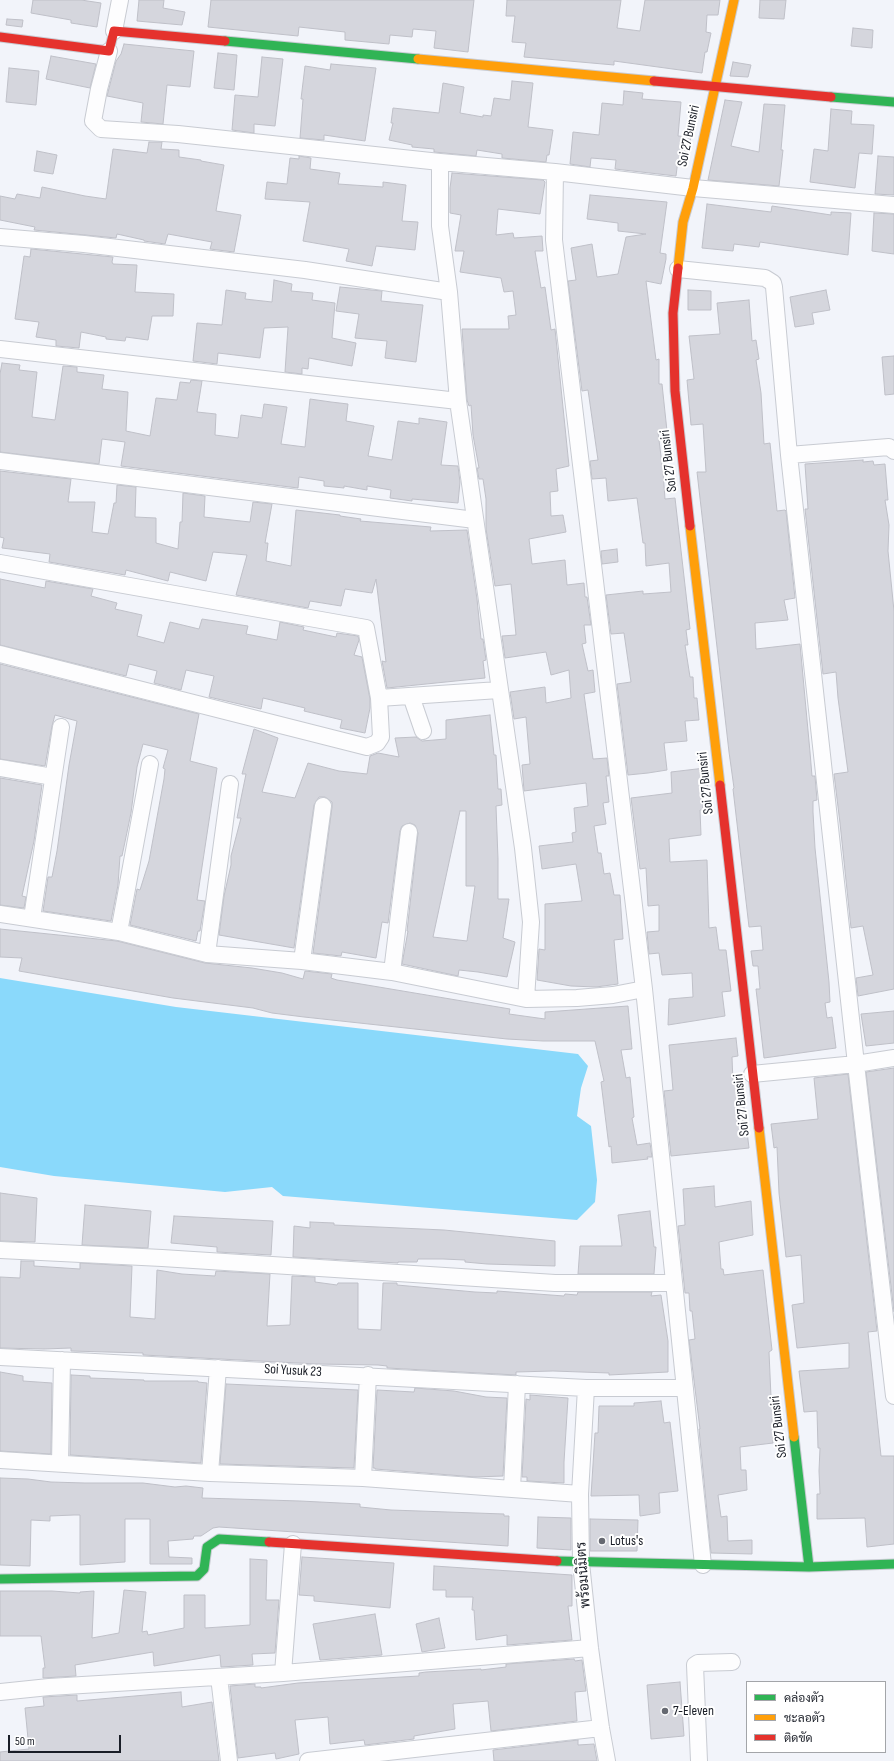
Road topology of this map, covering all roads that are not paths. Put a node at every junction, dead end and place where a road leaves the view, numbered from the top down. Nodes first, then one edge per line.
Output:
1 (120, 0) edge
2 (734, 0) edge
3 (114, 31) junction
4 (0, 37) edge
5 (109, 51) junction
6 (714, 87) junction
7 (894, 102) edge
8 (440, 162) junction
9 (555, 172) junction
10 (693, 188) junction
11 (894, 205) edge
12 (0, 237) edge
13 (678, 263) junction
14 (449, 292) junction
15 (0, 349) edge
16 (458, 401) junction
17 (894, 451) edge
18 (789, 455) junction
19 (0, 461) edge
20 (475, 520) junction
21 (0, 563) edge
22 (0, 654) edge
23 (499, 690) junction
24 (412, 696) junction
25 (379, 698) junction
26 (61, 727) dead end
27 (423, 730) dead end
28 (150, 764) dead end
29 (0, 768) edge
30 (53, 777) junction
31 (230, 784) dead end
32 (323, 806) dead end
33 (409, 832) dead end
34 (0, 914) edge
35 (32, 918) junction
36 (119, 932) junction
37 (207, 954) junction
38 (302, 961) junction
39 (392, 972) junction
40 (644, 989) junction
41 (526, 999) junction
42 (894, 1058) edge
43 (856, 1064) junction
44 (752, 1074) junction
45 (0, 1250) edge
46 (673, 1283) junction
47 (889, 1295) edge
48 (0, 1357) edge
49 (62, 1360) junction
50 (218, 1368) junction
51 (368, 1375) junction
52 (517, 1384) junction
53 (586, 1388) junction
54 (685, 1388) junction
55 (894, 1396) edge
56 (0, 1460) edge
57 (60, 1463) junction
58 (210, 1473) junction
59 (363, 1478) junction
60 (512, 1489) junction
61 (580, 1494) junction
62 (293, 1544) junction
63 (581, 1563) junction
64 (894, 1564) edge
65 (703, 1565) junction
66 (809, 1567) junction
67 (0, 1579) edge
68 (590, 1648) junction
69 (732, 1662) dead end
70 (283, 1673) junction
71 (219, 1677) junction
72 (0, 1692) edge
73 (601, 1728) junction
74 (229, 1761) edge
75 (308, 1761) edge
76 (607, 1761) edge
77 (699, 1761) edge

1 - 3 street
2 - 6 street, Soi 27 Bunsiri
3 - 5 street
3 - 6 street
4 - 5 street
5 - 8 street
6 - 7 street
6 - 10 street, Soi 27 Bunsiri
8 - 9 street
8 - 14 street
9 - 10 street
9 - 40 street
10 - 11 street
10 - 13 street, Soi 27 Bunsiri
12 - 14 street
13 - 18 street
13 - 44 street, Soi 27 Bunsiri
14 - 16 street
15 - 16 street
16 - 20 street
17 - 18 street
18 - 43 street
19 - 20 street
20 - 23 street
21 - 25 street
22 - 25 street
23 - 24 street
23 - 41 street
24 - 25 street
24 - 27 street
26 - 30 street
28 - 36 street
29 - 30 street
30 - 35 street
31 - 37 street
32 - 38 street
33 - 39 street
34 - 35 street
35 - 36 street
36 - 37 street
37 - 38 street
38 - 39 street
39 - 41 street
40 - 41 street
40 - 46 street
42 - 43 street
43 - 44 street
43 - 47 street
44 - 66 street, Soi 27 Bunsiri
45 - 46 street
46 - 54 street
47 - 55 street
48 - 49 street, Soi Yusuk 23
49 - 50 street, Soi Yusuk 23
49 - 57 street
50 - 51 street, Soi Yusuk 23
50 - 58 street
51 - 52 street, Soi Yusuk 23
51 - 59 street
52 - 53 street, Soi Yusuk 23
52 - 60 street
53 - 54 street, Soi Yusuk 23
53 - 61 street, พร้อมนิมิตร
54 - 65 street
56 - 57 street
57 - 58 street
58 - 59 street
59 - 60 street
60 - 61 street
61 - 63 street, พร้อมนิมิตร
62 - 63 street
62 - 67 street
62 - 70 street
63 - 65 street
63 - 68 street, พร้อมนิมิตร
64 - 66 street
65 - 66 street
68 - 70 street
68 - 73 street, พร้อมนิมิตร
69 - 77 street
70 - 71 street
71 - 72 street
71 - 74 street
73 - 75 street
73 - 76 street, พร้อมนิมิตร

